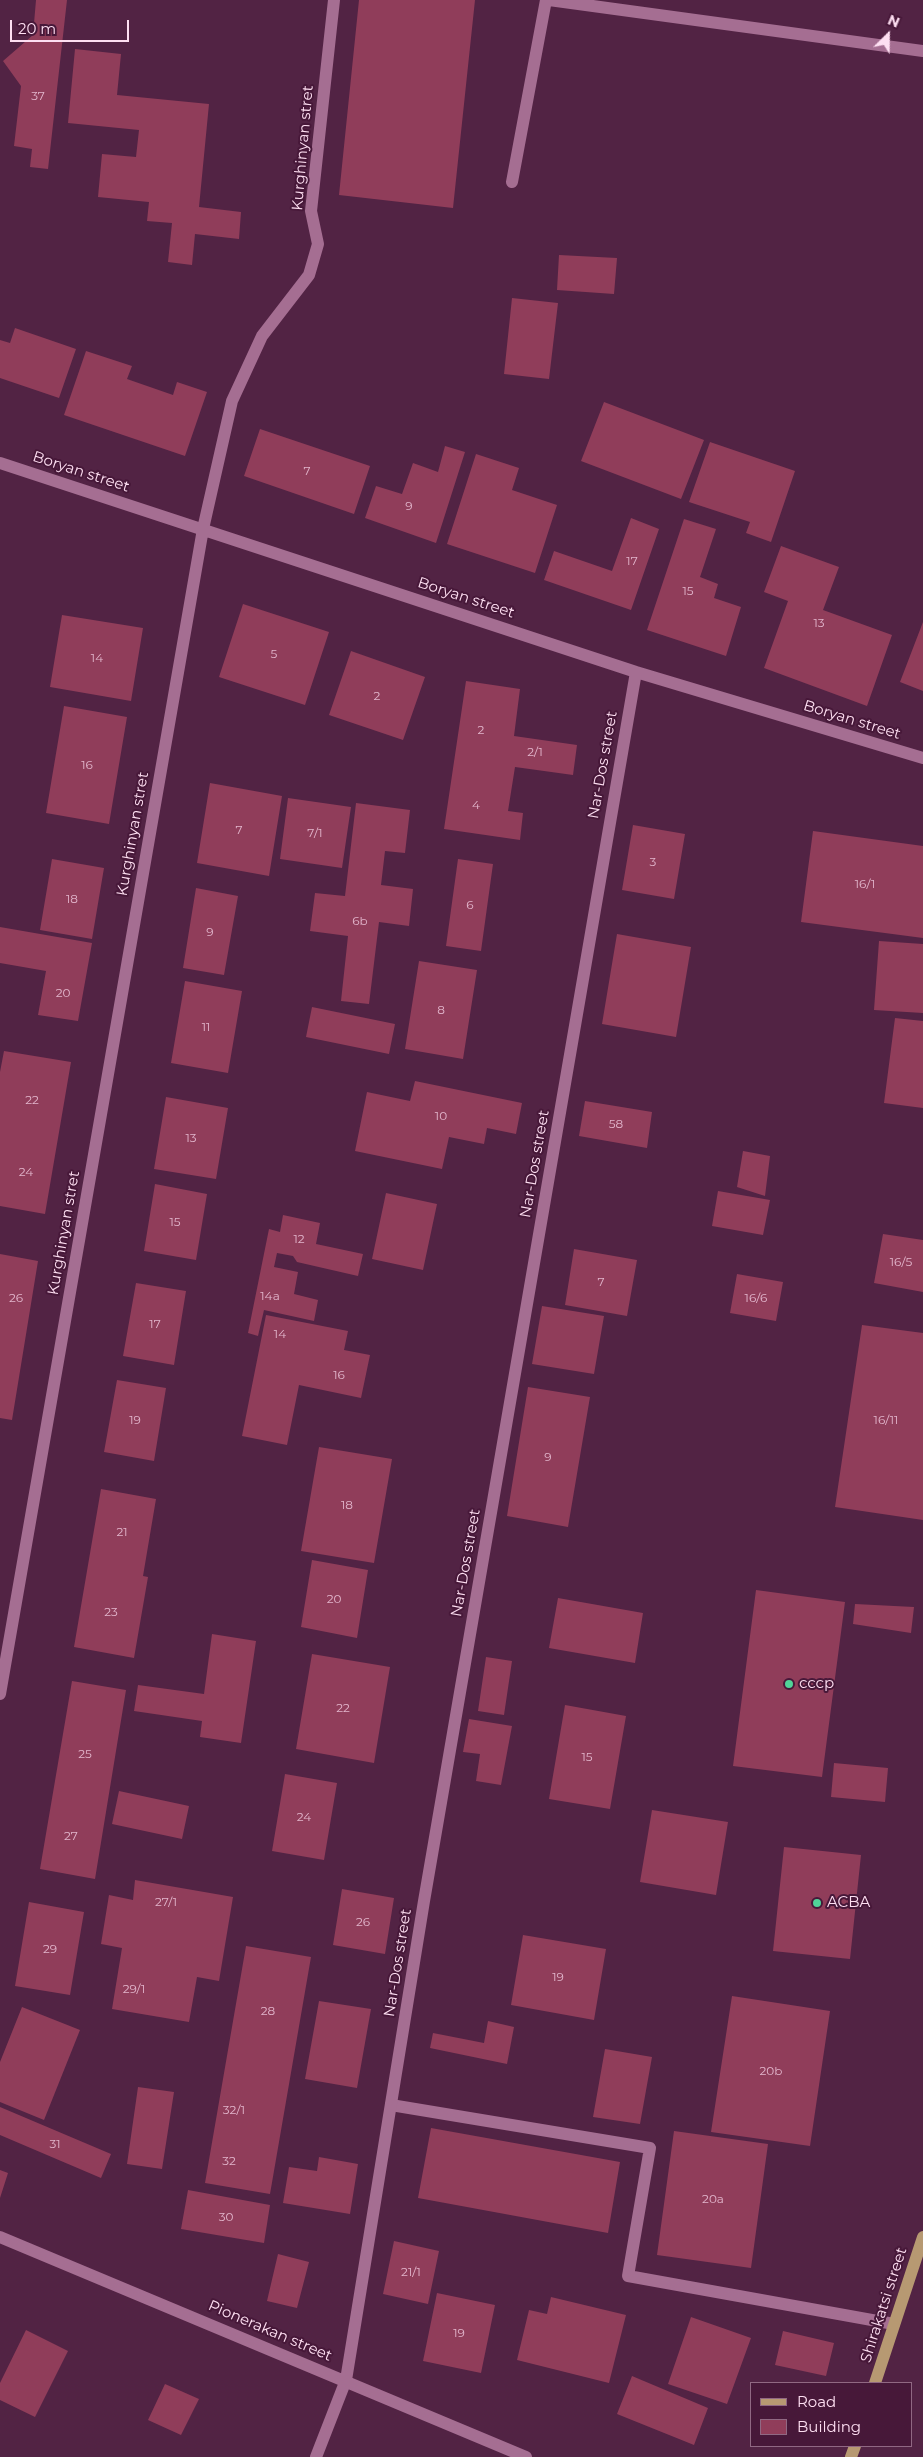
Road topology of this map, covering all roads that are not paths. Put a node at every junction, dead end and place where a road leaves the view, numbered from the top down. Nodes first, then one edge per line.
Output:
1 (334, 0) edge
2 (548, 0) edge
3 (923, 51) edge
4 (512, 182) dead end
5 (0, 463) edge
6 (203, 529) junction
7 (636, 672) junction
8 (923, 758) edge
9 (0, 1694) edge
10 (391, 2105) junction
11 (0, 2237) edge
12 (923, 2237) edge
13 (894, 2324) junction
14 (346, 2380) junction
15 (875, 2382) edge
16 (316, 2457) edge
17 (526, 2457) edge

1 - 6 street, Kurghinyan stret
2 - 3 street
2 - 4 street
5 - 6 street, Boryan street
6 - 7 street, Boryan street
6 - 9 street, Kurghinyan stret
7 - 8 street, Boryan street
7 - 10 street, Nar-Dos street
10 - 13 street
10 - 14 street, Nar-Dos street
11 - 14 street, Pionerakan street
12 - 13 main road, Shirakatsi street
13 - 15 main road, Shirakatsi street
14 - 16 street, Nar-Dos street
14 - 17 street, Pionerakan street

